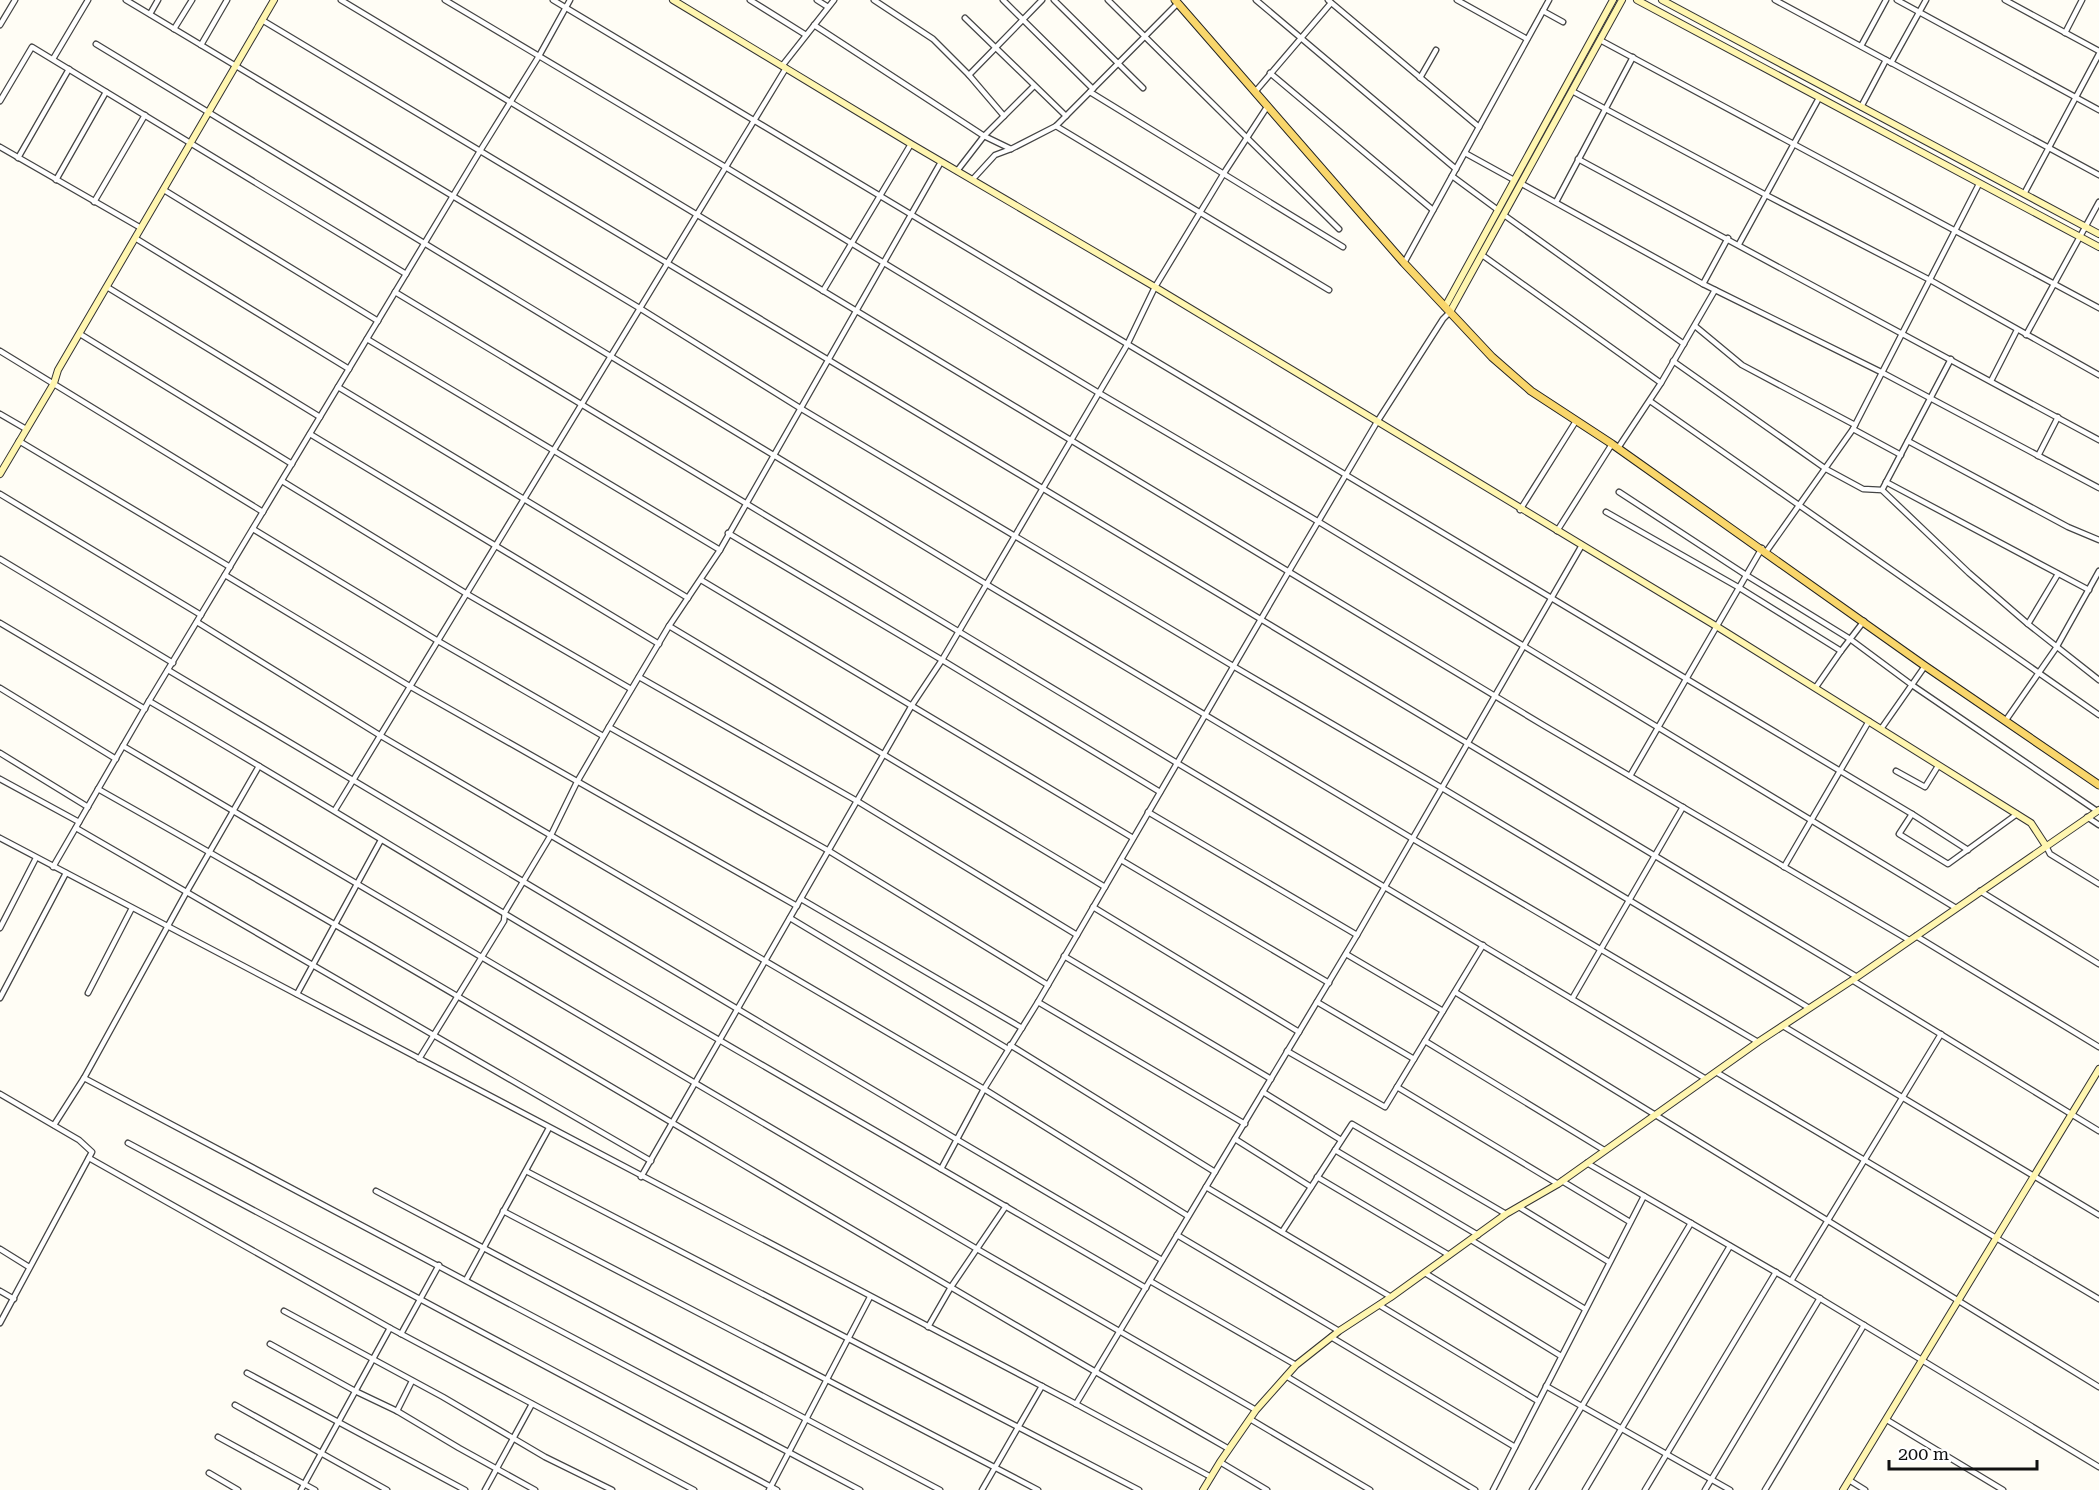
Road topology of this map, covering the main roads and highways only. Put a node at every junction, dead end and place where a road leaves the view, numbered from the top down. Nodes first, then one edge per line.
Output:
1 (1176, 2) edge
2 (2099, 785) edge

1 - 2 main road

